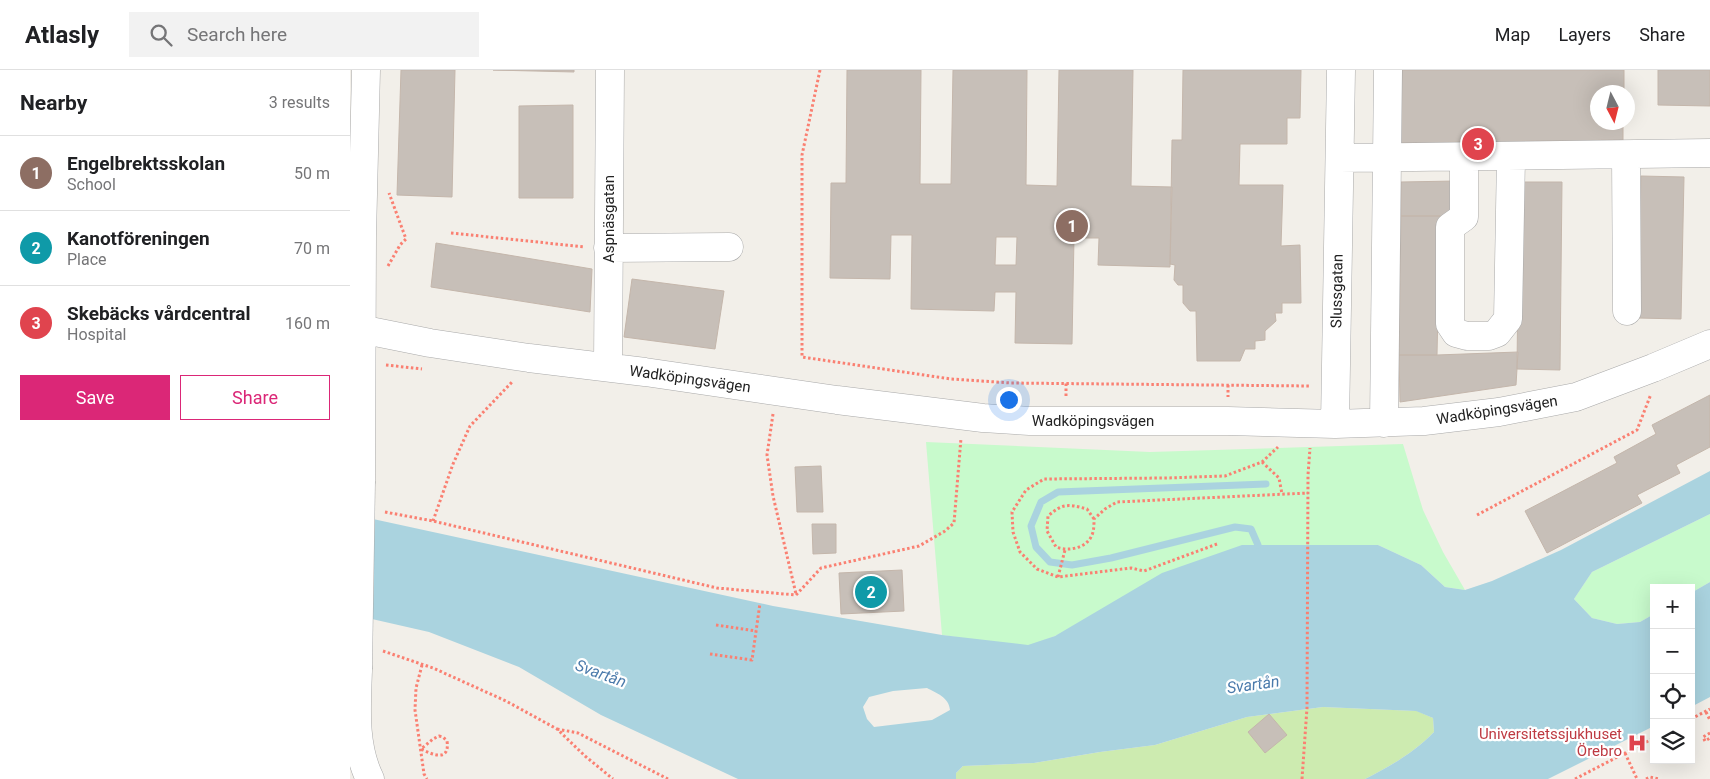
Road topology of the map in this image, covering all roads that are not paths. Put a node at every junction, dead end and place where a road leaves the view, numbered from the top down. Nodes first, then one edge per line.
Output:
1 (366, 70) edge
2 (610, 70) edge
3 (1341, 70) edge
4 (1388, 70) edge
5 (1710, 153) edge
6 (1626, 155) junction
7 (1511, 156) junction
8 (1464, 157) junction
9 (1340, 158) junction
10 (1387, 158) junction
11 (729, 247) dead end
12 (608, 248) junction
13 (1627, 311) dead end
14 (356, 328) edge
15 (1710, 344) edge
16 (608, 367) junction
17 (1384, 423) junction
18 (1335, 424) junction
19 (361, 771) edge

1 - 14 street
2 - 12 street, Aspnäsgatan
3 - 9 street, Slussgatan
4 - 10 street
5 - 6 street
6 - 7 street
6 - 13 street
7 - 8 street
7 - 8 street
8 - 10 street
9 - 10 street
9 - 18 street, Slussgatan
10 - 17 street
11 - 12 street
12 - 16 street, Aspnäsgatan
14 - 16 street, Wadköpingsvägen
14 - 19 street, bridge
15 - 17 street, Wadköpingsvägen
16 - 18 street, Wadköpingsvägen
17 - 18 street, Wadköpingsvägen

